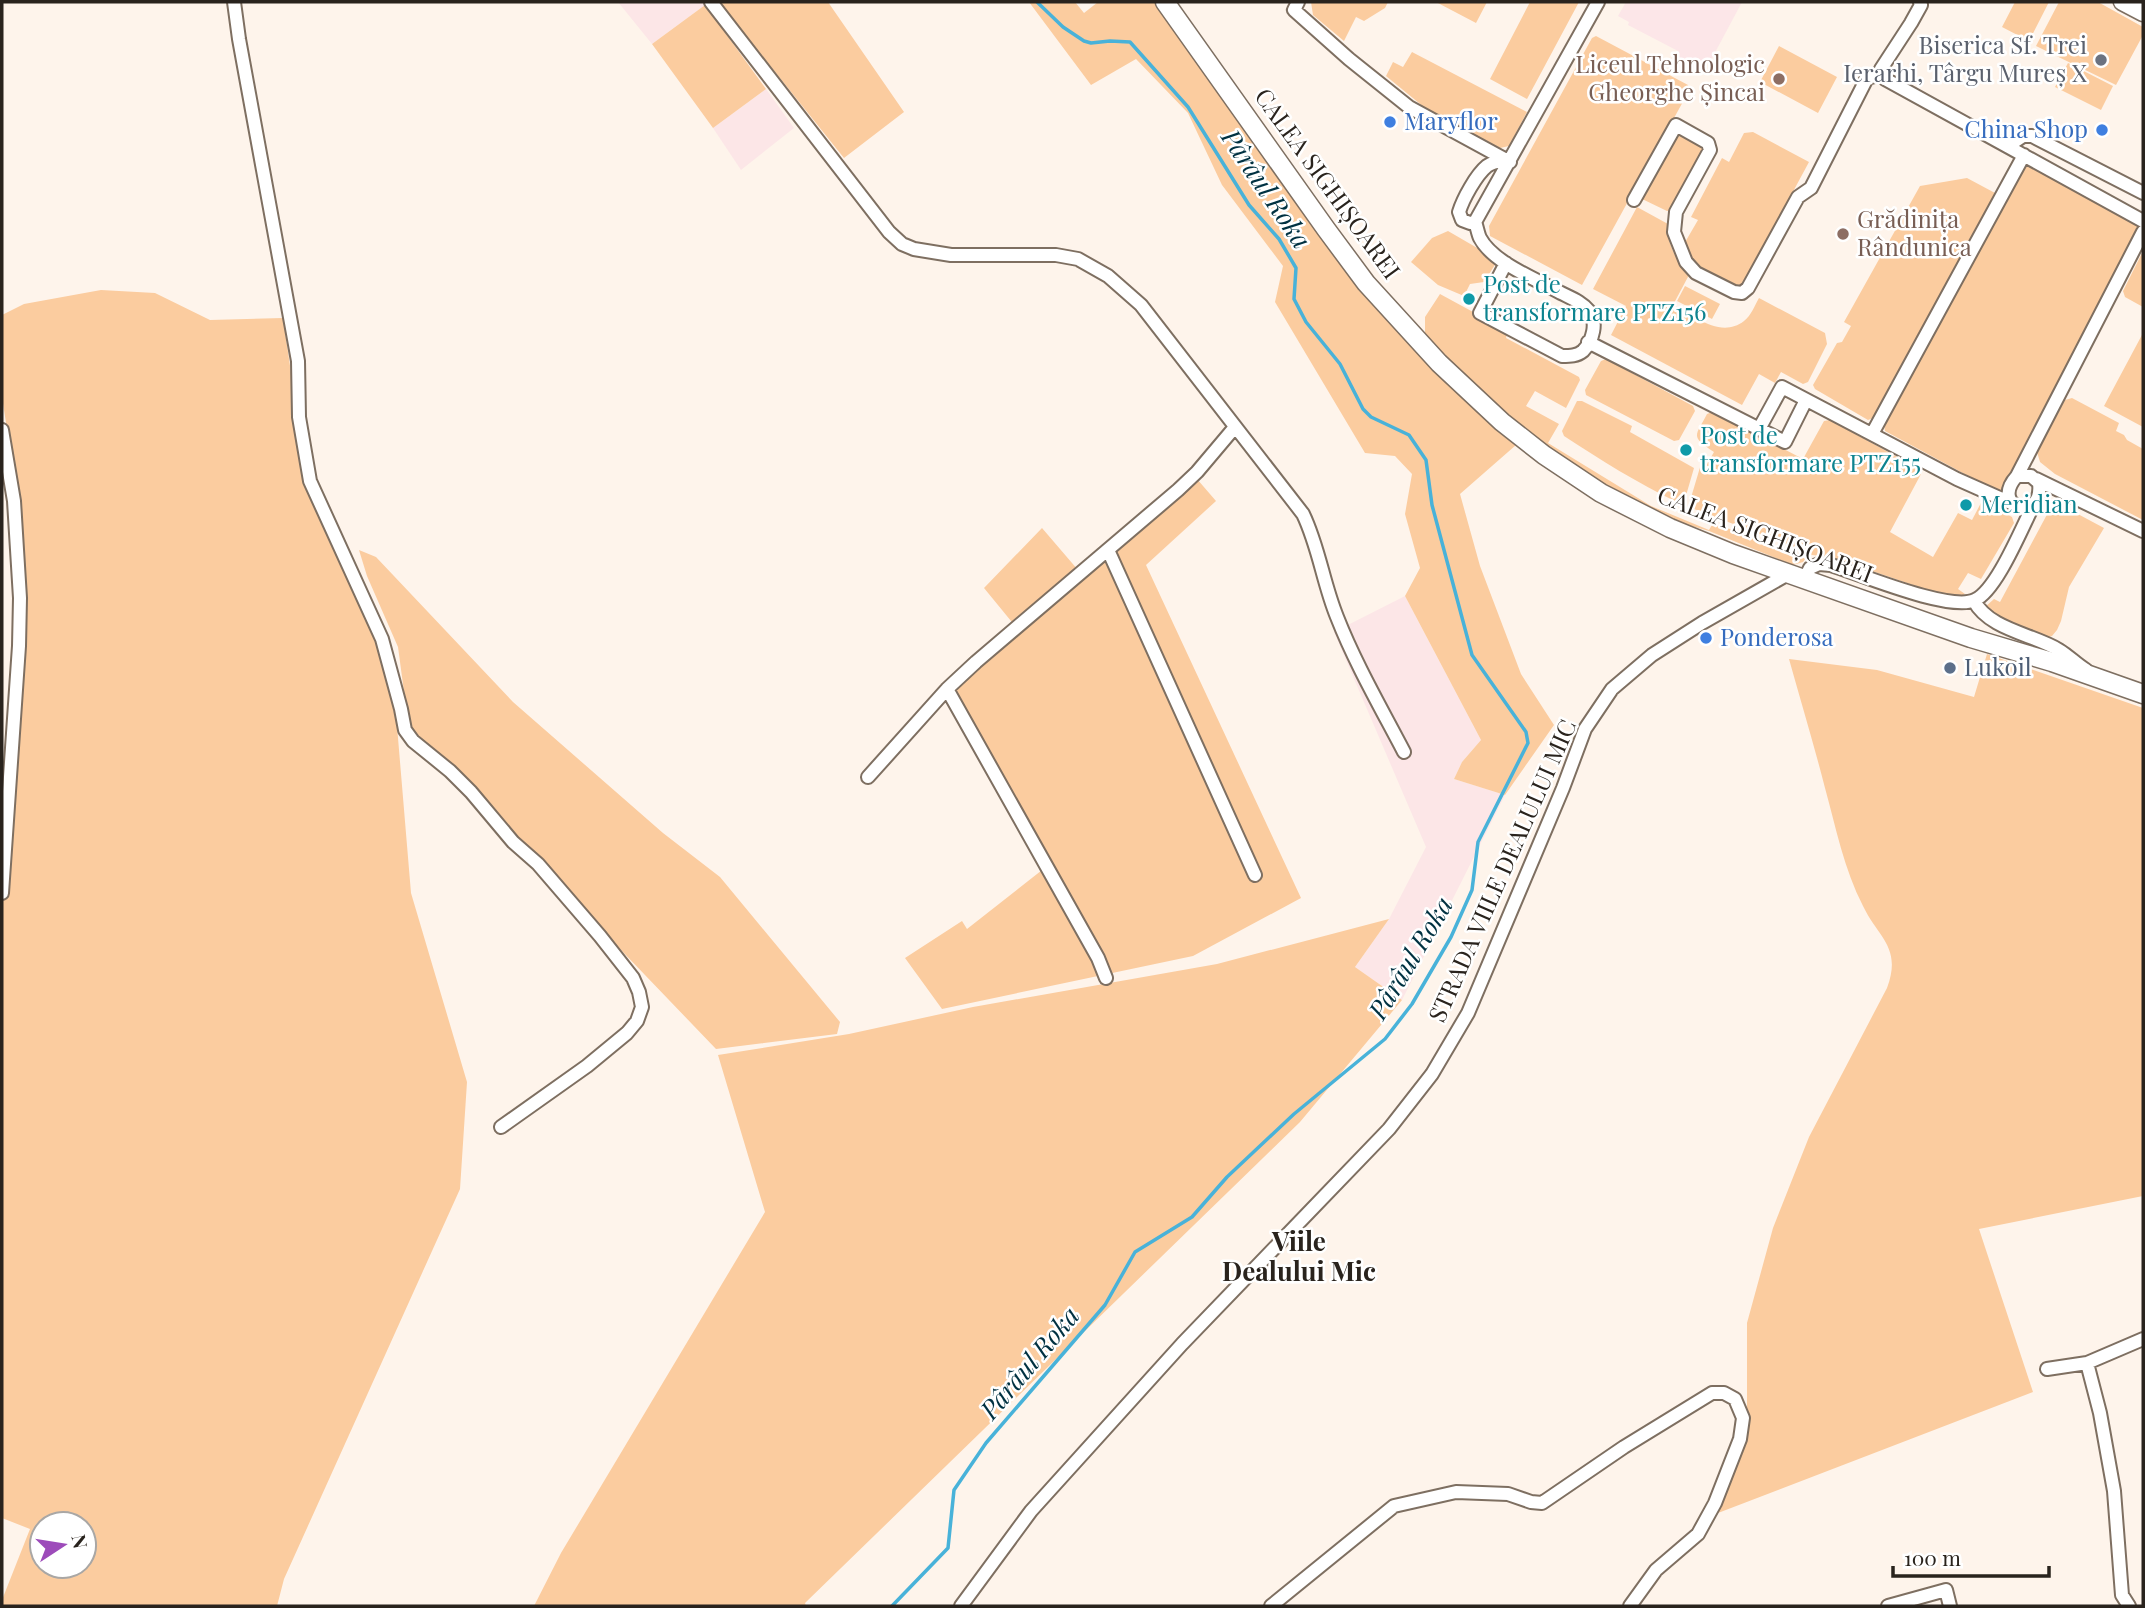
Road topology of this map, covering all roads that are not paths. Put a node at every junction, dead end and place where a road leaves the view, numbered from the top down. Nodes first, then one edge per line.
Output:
1 (234, 2) edge
2 (710, 2) edge
3 (1166, 2) edge
4 (1598, 2) edge
5 (1920, 2) edge
6 (2122, 2) edge
7 (1292, 4) edge
8 (2143, 13) edge
9 (1882, 74) junction
10 (2008, 146) junction
11 (2024, 155) junction
12 (1510, 162) junction
13 (2143, 193) edge
14 (1634, 200) dead end
15 (2143, 220) edge
16 (1475, 222) junction
17 (2143, 232) edge
18 (1506, 263) junction
19 (1588, 342) junction
20 (1806, 400) junction
21 (1235, 427) junction
22 (1759, 429) junction
23 (2, 430) edge
24 (1872, 434) junction
25 (2017, 476) junction
26 (2035, 479) junction
27 (2011, 503) junction
28 (2034, 504) junction
29 (2143, 531) edge
30 (1108, 550) junction
31 (1796, 577) junction
32 (1974, 601) junction
33 (2101, 679) junction
34 (947, 689) junction
35 (2143, 695) edge
36 (1404, 752) dead end
37 (868, 777) dead end
38 (1255, 875) dead end
39 (2, 893) edge
40 (1106, 978) dead end
41 (501, 1127) dead end
42 (2143, 1339) edge
43 (2087, 1363) junction
44 (2047, 1369) dead end
45 (961, 1606) edge
46 (1271, 1606) edge
47 (1630, 1606) edge
48 (1888, 1606) edge
49 (1950, 1606) edge
50 (2129, 1606) edge

1 - 41 street
2 - 21 street
3 - 31 main road, CALEA SIGHIȘOAREI
4 - 12 street
5 - 9 street
6 - 8 street
7 - 12 street
9 - 10 street
9 - 14 street
10 - 11 street
10 - 13 street
11 - 15 street
11 - 24 street
12 - 16 street
12 - 16 street
16 - 18 street
17 - 25 street
18 - 19 street
18 - 19 street
19 - 22 street
20 - 22 street
20 - 22 street
20 - 24 street
21 - 30 street
21 - 36 street
23 - 39 street
24 - 27 street
25 - 26 street
25 - 27 street
26 - 28 street
26 - 29 street
27 - 28 street
28 - 32 street
30 - 34 street
30 - 38 street
31 - 32 street, STRADA VIILE DEALULUI MIC
31 - 33 main road, CALEA SIGHIȘOAREI
31 - 45 street, STRADA VIILE DEALULUI MIC
32 - 33 street
33 - 35 main road, CALEA SIGHIȘOAREI
34 - 37 street
34 - 40 street
42 - 43 street
43 - 44 street
43 - 50 street
46 - 47 street
48 - 49 street

